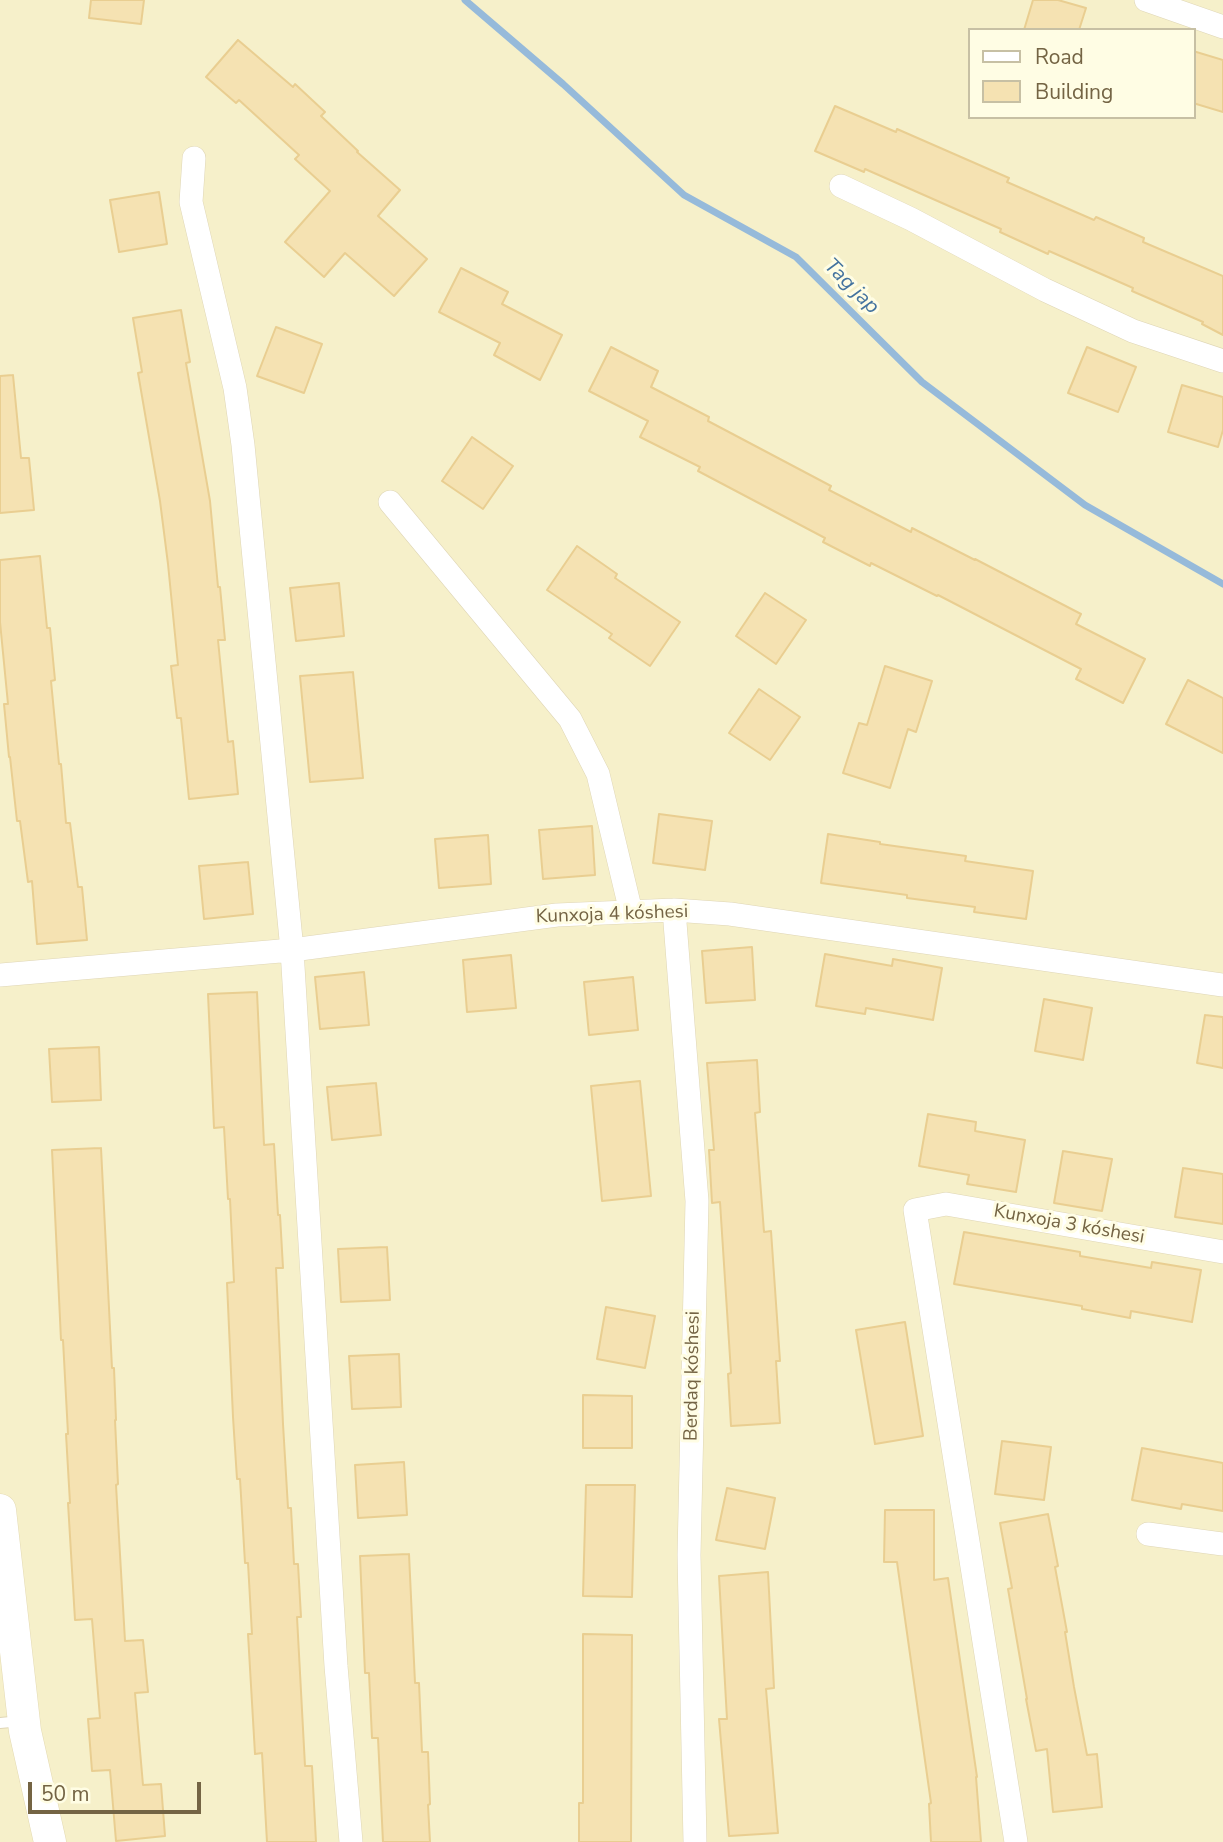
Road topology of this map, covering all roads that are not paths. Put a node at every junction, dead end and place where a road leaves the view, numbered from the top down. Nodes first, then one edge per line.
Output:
1 (1146, 0) edge
2 (1223, 27) edge
3 (194, 158) dead end
4 (841, 186) dead end
5 (1223, 361) edge
6 (390, 502) dead end
7 (674, 911) junction
8 (631, 912) junction
9 (292, 950) junction
10 (0, 975) edge
11 (1223, 985) edge
12 (1223, 1252) edge
13 (0, 1510) edge
14 (1148, 1534) dead end
15 (1223, 1544) edge
16 (12, 1722) edge
17 (50, 1842) edge
18 (351, 1842) edge
19 (695, 1842) edge
20 (1016, 1842) edge

1 - 2 street
3 - 9 street
4 - 5 street
6 - 8 street
7 - 8 street, Kunxoja 4 kóshesi
7 - 11 street, Kunxoja 4 kóshesi
7 - 19 street, Berdaq kóshesi
8 - 9 street, Kunxoja 4 kóshesi
9 - 10 street, Kunxoja 4 kóshesi
9 - 18 street
12 - 20 street, Kunxoja 3 kóshesi
13 - 16 street
14 - 15 street
16 - 17 street

